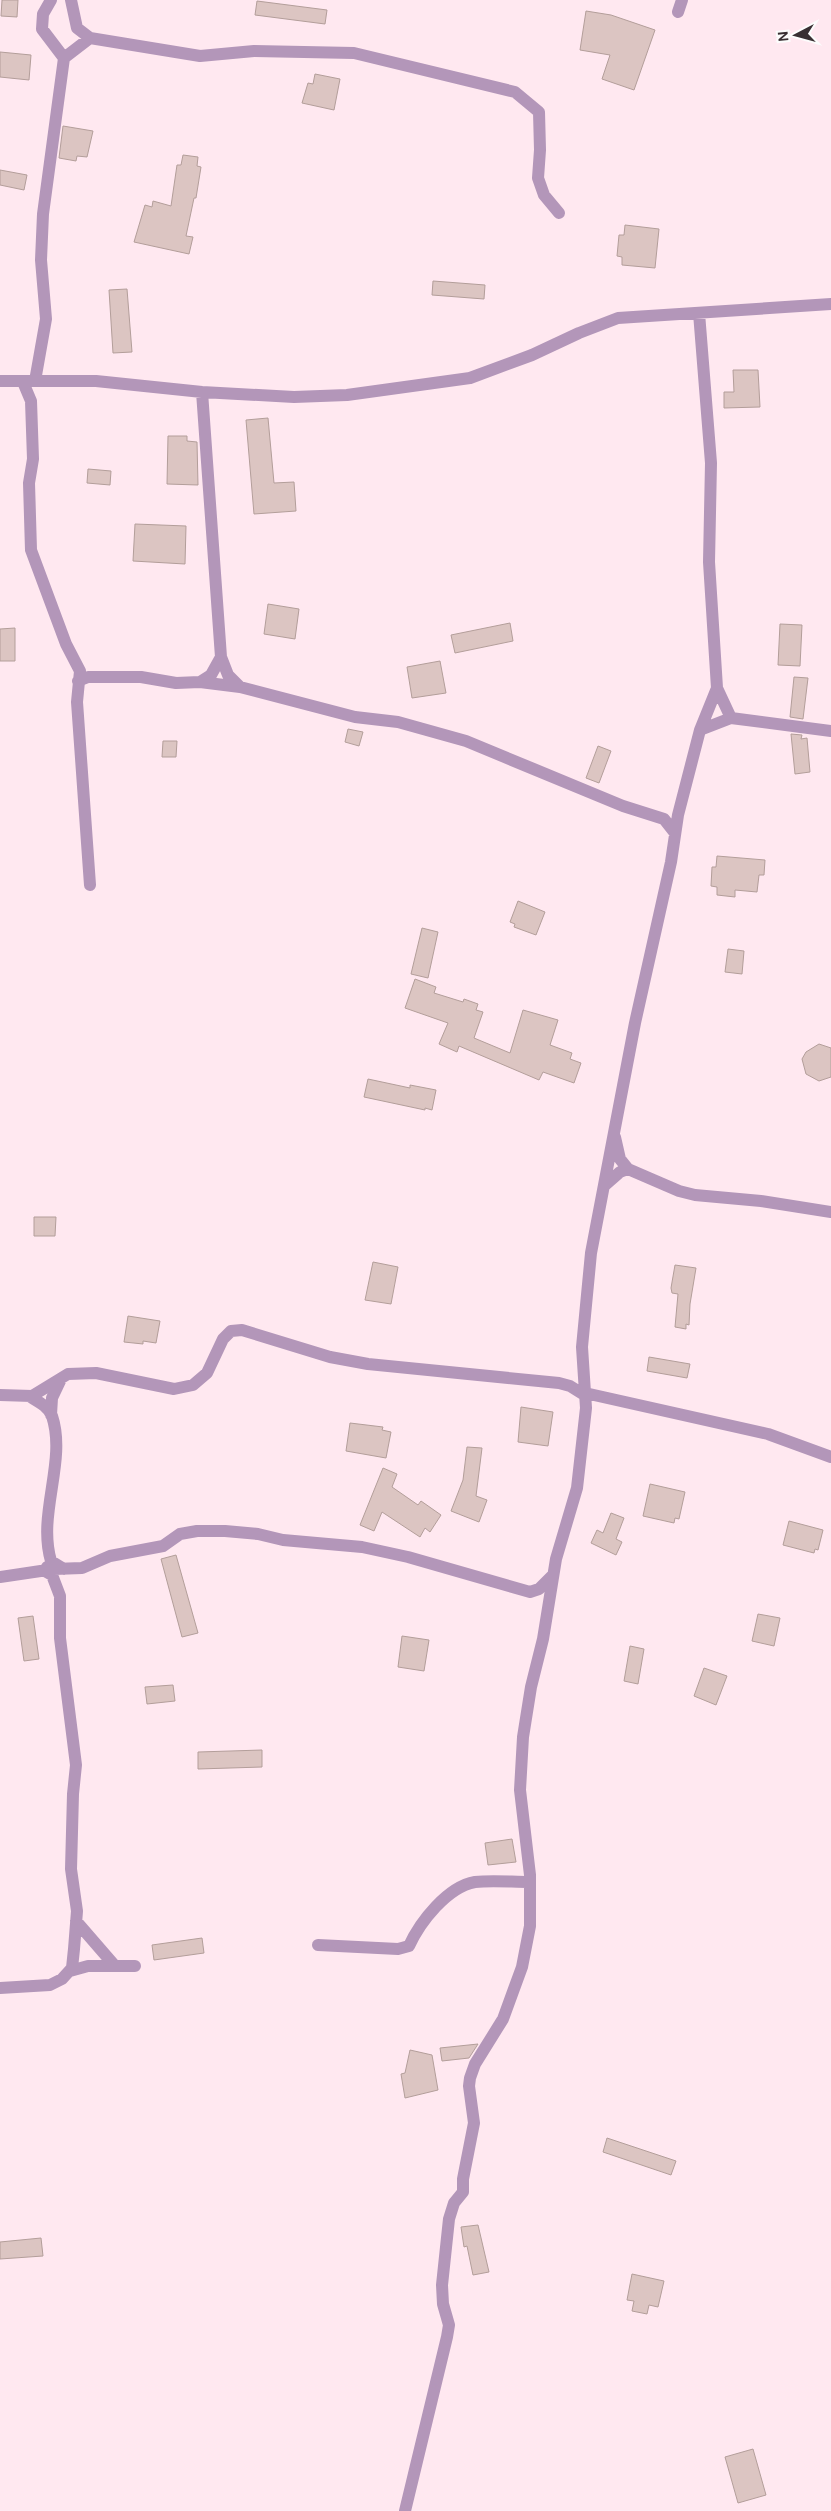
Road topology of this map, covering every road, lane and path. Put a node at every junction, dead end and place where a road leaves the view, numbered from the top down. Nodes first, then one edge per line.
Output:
1 (51, 0) edge
2 (71, 0) edge
3 (90, 38) junction
4 (64, 58) junction
5 (559, 213) dead end
6 (831, 304) edge
7 (699, 313) junction
8 (0, 381) edge
9 (29, 382) junction
10 (202, 392) junction
11 (221, 657) junction
12 (82, 676) junction
13 (200, 682) junction
14 (240, 687) junction
15 (717, 688) junction
16 (731, 718) junction
17 (700, 730) junction
18 (831, 731) edge
19 (678, 815) junction
20 (664, 819) junction
21 (675, 833) junction
22 (90, 885) dead end
23 (614, 1132) junction
24 (628, 1169) junction
25 (604, 1186) junction
26 (831, 1212) edge
27 (584, 1374) junction
28 (61, 1379) junction
29 (570, 1386) junction
30 (0, 1394) edge
31 (585, 1395) junction
32 (29, 1396) junction
33 (52, 1415) junction
34 (831, 1457) edge
35 (48, 1566) junction
36 (553, 1574) junction
37 (0, 1577) edge
38 (530, 1592) junction
39 (548, 1606) junction
40 (530, 1882) junction
41 (76, 1921) junction
42 (318, 1945) dead end
43 (115, 1966) junction
44 (136, 1966) dead end
45 (70, 1972) junction
46 (0, 1988) edge
47 (405, 2511) edge

1 - 4 street
2 - 3 street
3 - 4 street
3 - 5 street
4 - 9 street
6 - 7 street
7 - 10 street
7 - 15 street
8 - 9 street
9 - 10 street
9 - 12 street
10 - 11 street
11 - 13 street
11 - 14 street
12 - 13 street
12 - 22 street
13 - 14 street
14 - 20 street
15 - 16 street
15 - 17 street
16 - 17 street
16 - 18 street
17 - 19 street
19 - 20 street
19 - 21 street
20 - 21 street
21 - 23 street
23 - 24 street
23 - 25 street
24 - 25 street
24 - 26 street
25 - 27 street
27 - 29 street
27 - 31 street
28 - 29 street
28 - 32 street
28 - 33 street
29 - 31 street
30 - 32 street
31 - 34 street
31 - 36 street
32 - 33 street
33 - 35 street
35 - 37 street
35 - 38 street
35 - 41 street
36 - 38 street
36 - 39 street
38 - 39 street
39 - 40 street
40 - 42 street
40 - 47 street
41 - 43 street
41 - 45 street
43 - 44 street
43 - 45 street
45 - 46 street

